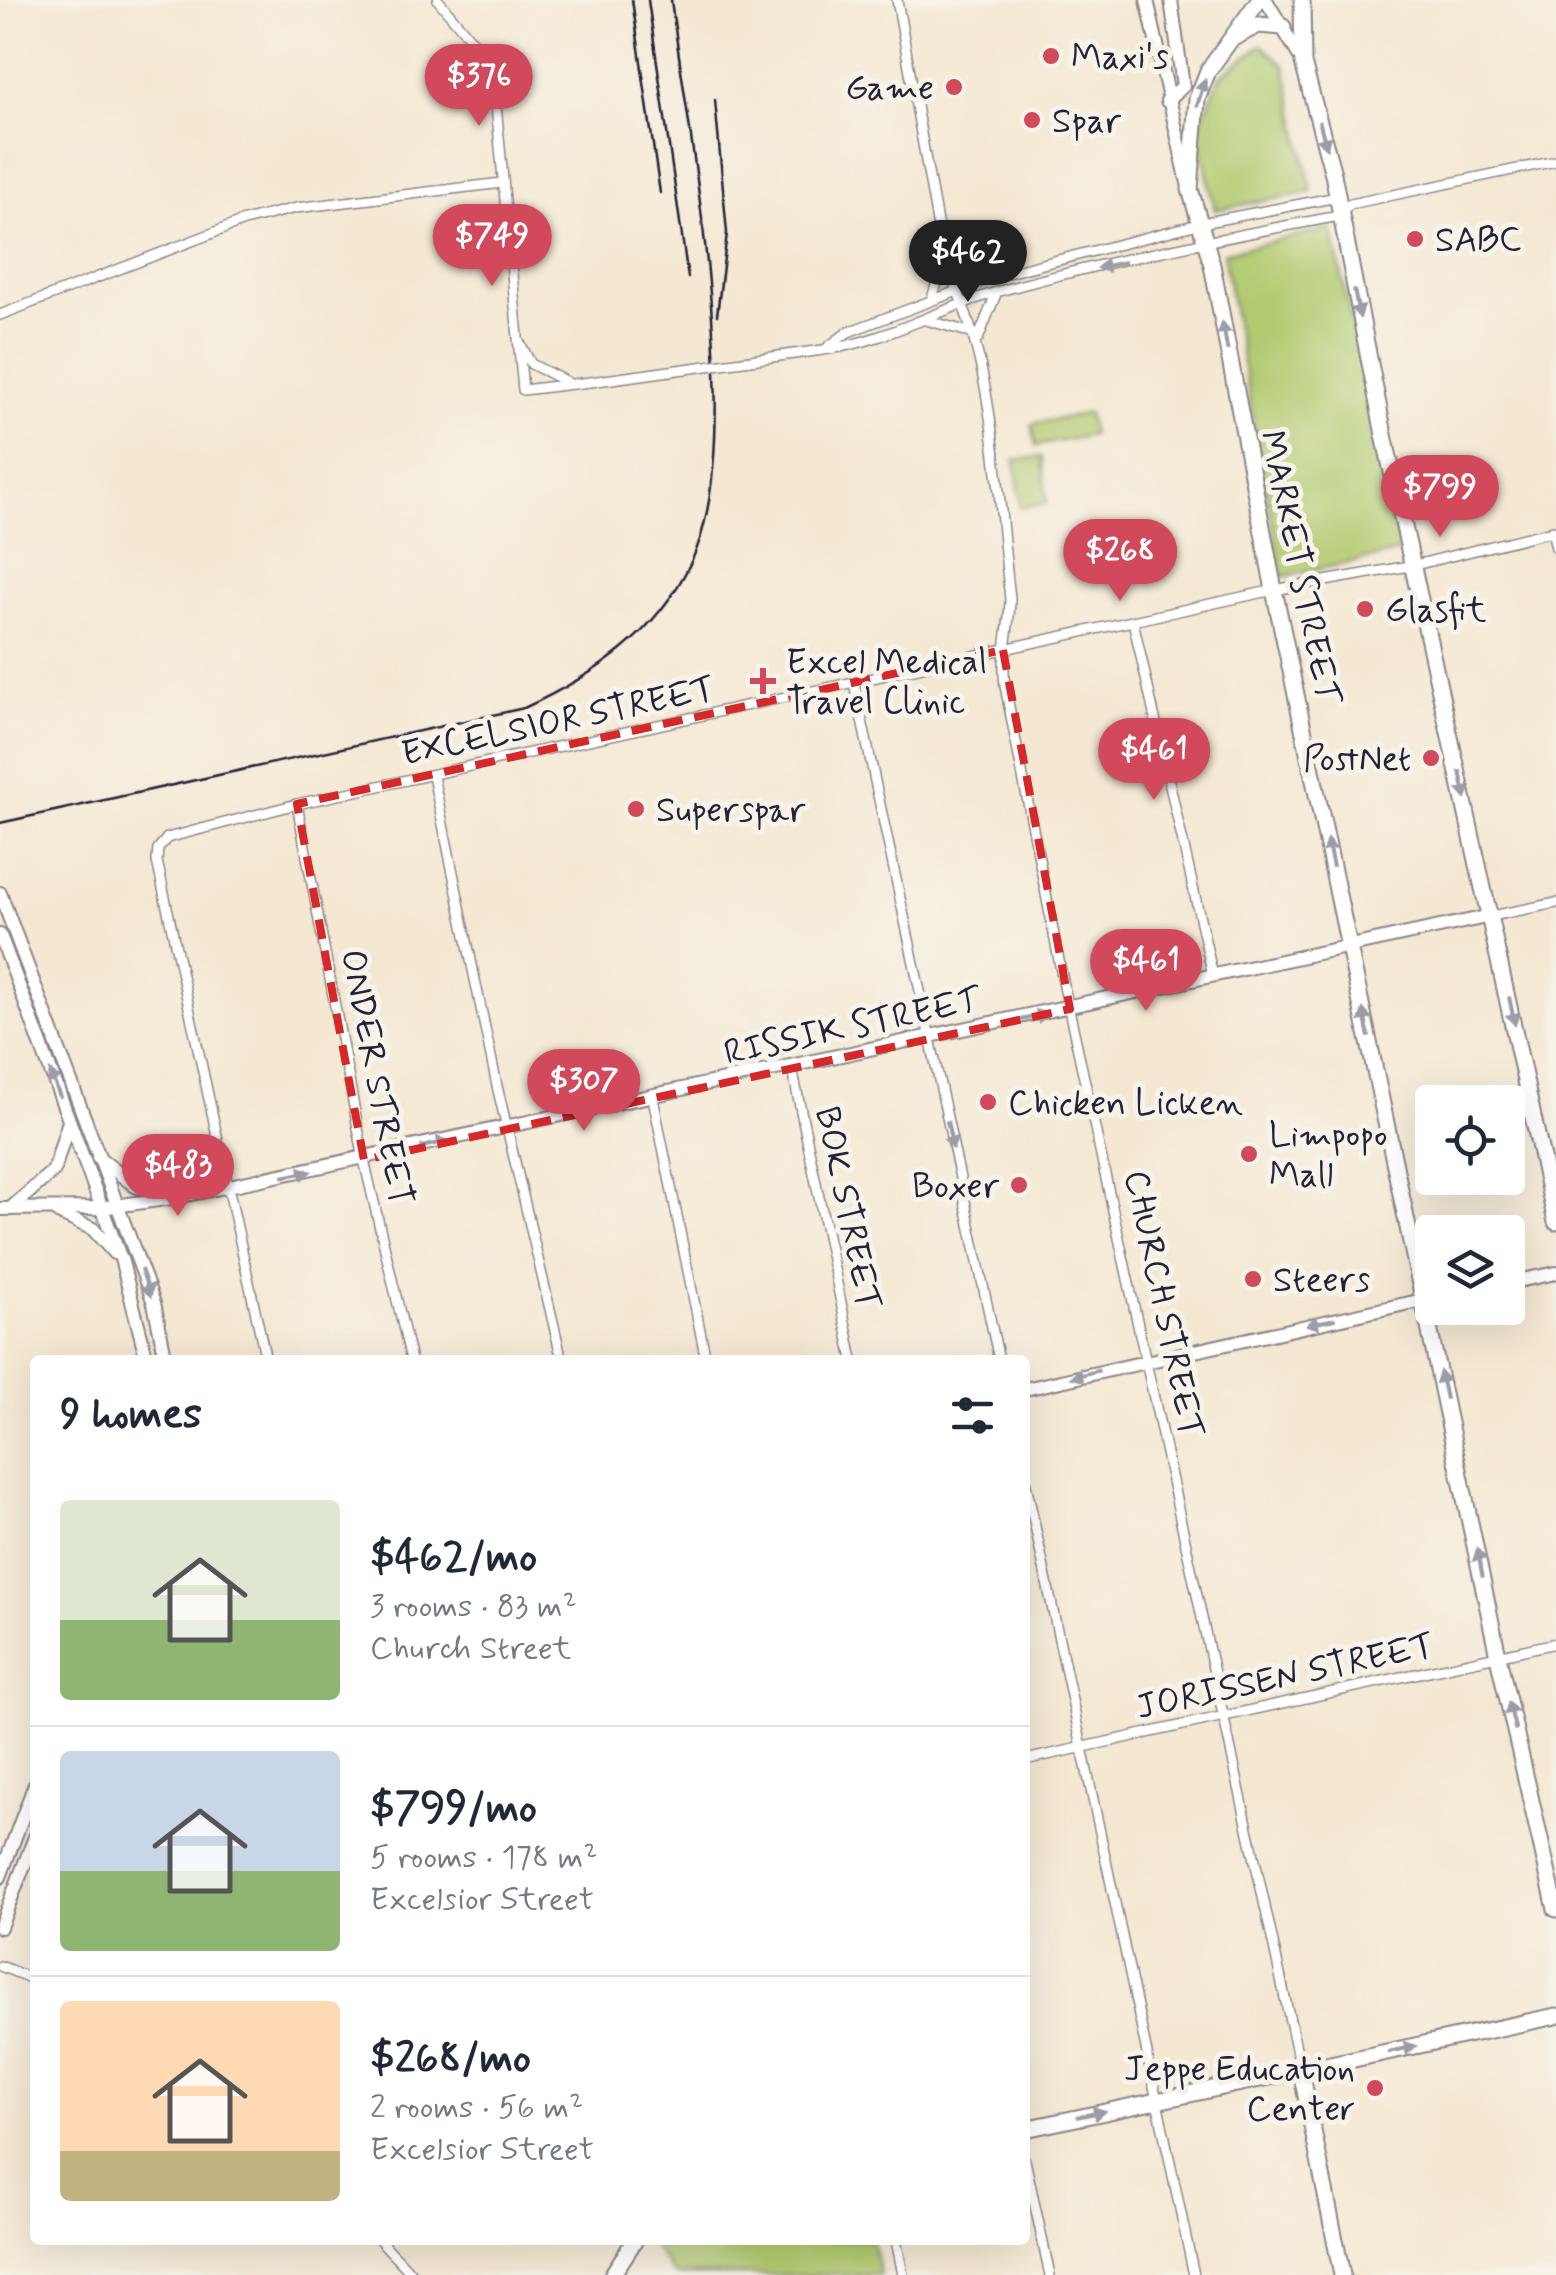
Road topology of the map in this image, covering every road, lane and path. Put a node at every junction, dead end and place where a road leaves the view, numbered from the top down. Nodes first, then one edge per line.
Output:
1 (438, 0) edge
2 (897, 0) edge
3 (1147, 0) edge
4 (1171, 0) edge
5 (1262, 0) edge
6 (1302, 0) edge
7 (1283, 28) junction
8 (1227, 42) junction
9 (1304, 63) junction
10 (1167, 101) junction
11 (1556, 161) edge
12 (502, 184) junction
13 (1190, 190) junction
14 (1342, 206) junction
15 (1202, 224) junction
16 (1206, 245) junction
17 (944, 261) junction
18 (960, 288) junction
19 (998, 292) junction
20 (932, 298) junction
21 (966, 303) junction
22 (0, 315) edge
23 (924, 320) junction
24 (515, 332) junction
25 (977, 337) junction
26 (824, 349) junction
27 (571, 384) junction
28 (1554, 530) edge
29 (1556, 548) edge
30 (1415, 566) junction
31 (1274, 590) junction
32 (1133, 621) junction
33 (1003, 650) junction
34 (854, 683) junction
35 (433, 776) junction
36 (296, 804) junction
37 (0, 893) edge
38 (1556, 903) edge
39 (1491, 916) junction
40 (0, 935) edge
41 (1350, 948) junction
42 (1213, 976) junction
43 (1070, 1009) junction
44 (929, 1040) junction
45 (792, 1068) junction
46 (653, 1098) junction
47 (68, 1120) junction
48 (506, 1128) junction
49 (96, 1155) junction
50 (364, 1160) junction
51 (229, 1187) junction
52 (173, 1198) junction
53 (118, 1207) junction
54 (100, 1208) junction
55 (6, 1209) edge
56 (54, 1211) junction
57 (1556, 1222) edge
58 (1415, 1237) edge
59 (122, 1262) junction
60 (1556, 1272) edge
61 (1525, 1278) edge
62 (1415, 1302) edge
63 (1434, 1325) edge
64 (146, 1355) edge
65 (165, 1355) edge
66 (265, 1355) edge
67 (409, 1355) edge
68 (561, 1355) edge
69 (705, 1355) edge
70 (852, 1355) edge
71 (998, 1355) edge
72 (1146, 1358) junction
73 (1030, 1388) edge
74 (1030, 1502) edge
75 (1556, 1643) edge
76 (1498, 1656) junction
77 (1223, 1715) junction
78 (1084, 1748) junction
79 (1030, 1759) edge
80 (30, 1797) edge
81 (30, 1850) edge
82 (0, 1877) edge
83 (1556, 1909) edge
84 (0, 1927) edge
85 (0, 1966) edge
86 (30, 1978) edge
87 (1556, 2016) edge
88 (1301, 2071) junction
89 (1157, 2100) junction
90 (1030, 2128) edge
91 (1030, 2183) edge
92 (385, 2245) edge
93 (631, 2245) edge
94 (897, 2245) edge
95 (413, 2275) edge
96 (612, 2275) edge
97 (904, 2275) edge
98 (1050, 2275) edge
99 (1194, 2275) edge
100 (1342, 2275) edge

1 - 12 street
2 - 17 street, CHURCH STREET
3 - 10 main road, MARKET STREET
4 - 10 main road
5 - 7 main road
5 - 8 main road
6 - 9 main road
7 - 8 main road
7 - 9 main road
13 -> 8 main road
9 -> 14 main road
10 - 13 main road, MARKET STREET
11 - 14 street
12 - 22 street
12 - 24 street
13 - 15 main road, MARKET STREET
14 - 15 street
14 - 16 street
14 -> 30 main road
15 - 16 main road, MARKET STREET
15 - 18 street
16 -> 19 street
31 -> 16 main road, MARKET STREET
17 - 18 street, CHURCH STREET
17 - 20 street, CHURCH STREET
18 - 20 street
18 - 21 street, CHURCH STREET
19 - 21 street
19 - 25 street, CHURCH STREET
20 - 26 street
21 - 23 street
21 - 25 street, CHURCH STREET
23 - 25 street
23 - 26 street
24 - 27 street
24 - 27 street
25 - 33 street, CHURCH STREET
26 - 27 street, bridge
28 - 29 street
28 - 30 street, EXCELSIOR STREET
30 - 31 street, EXCELSIOR STREET
30 -> 39 main road
31 - 32 street, EXCELSIOR STREET
41 -> 31 main road, MARKET STREET
32 - 33 street, EXCELSIOR STREET
32 - 42 street
33 - 34 street, EXCELSIOR STREET
33 - 43 street, CHURCH STREET
34 - 35 street, EXCELSIOR STREET
34 - 44 street
35 - 36 street, EXCELSIOR STREET
35 - 48 street
36 - 50 street, ONDER STREET
36 - 51 street, EXCELSIOR STREET
37 - 49 main road
38 - 39 street, RISSIK STREET
39 - 41 main road, RISSIK STREET
39 -> 57 main road
47 -> 40 main road
41 - 42 main road, RISSIK STREET
58 -> 41 main road, MARKET STREET
42 - 43 main road, RISSIK STREET
44 -> 43 main road, RISSIK STREET
43 - 72 street, CHURCH STREET
44 - 45 main road, RISSIK STREET
44 -> 71 street
45 - 46 main road, RISSIK STREET
45 - 70 street, BOK STREET
46 - 48 main road, RISSIK STREET
46 - 69 street
47 - 54 main road
47 - 55 main road
50 -> 48 main road, RISSIK STREET
48 - 68 street
49 - 52 main road
49 - 53 main road
51 -> 50 main road, RISSIK STREET
50 - 67 street, ONDER STREET
51 - 52 main road, RISSIK STREET
51 - 66 street
52 - 53 main road, RISSIK STREET
53 - 54 main road, RISSIK STREET
53 -> 65 main road
54 - 56 main road, RISSIK STREET
54 - 59 main road
55 - 56 main road, RISSIK STREET
56 - 59 main road
59 - 64 main road
60 - 61 main road
62 -> 72 main road
76 -> 63 main road, MARKET STREET
72 -> 73 main road
72 - 77 street, CHURCH STREET
74 - 78 street
75 - 76 street, JORISSEN STREET
76 - 77 street, JORISSEN STREET
83 -> 76 main road, MARKET STREET
77 - 78 street, JORISSEN STREET
77 - 88 street, CHURCH STREET
78 - 79 street, JORISSEN STREET
78 - 89 street
80 - 82 main road
81 - 84 main road
85 - 86 street
88 -> 87 main road
88 - 89 main road
88 - 100 main road, CHURCH STREET
90 -> 89 main road
89 - 99 street
91 - 98 street
92 - 95 street
93 - 96 main road
94 - 97 street

